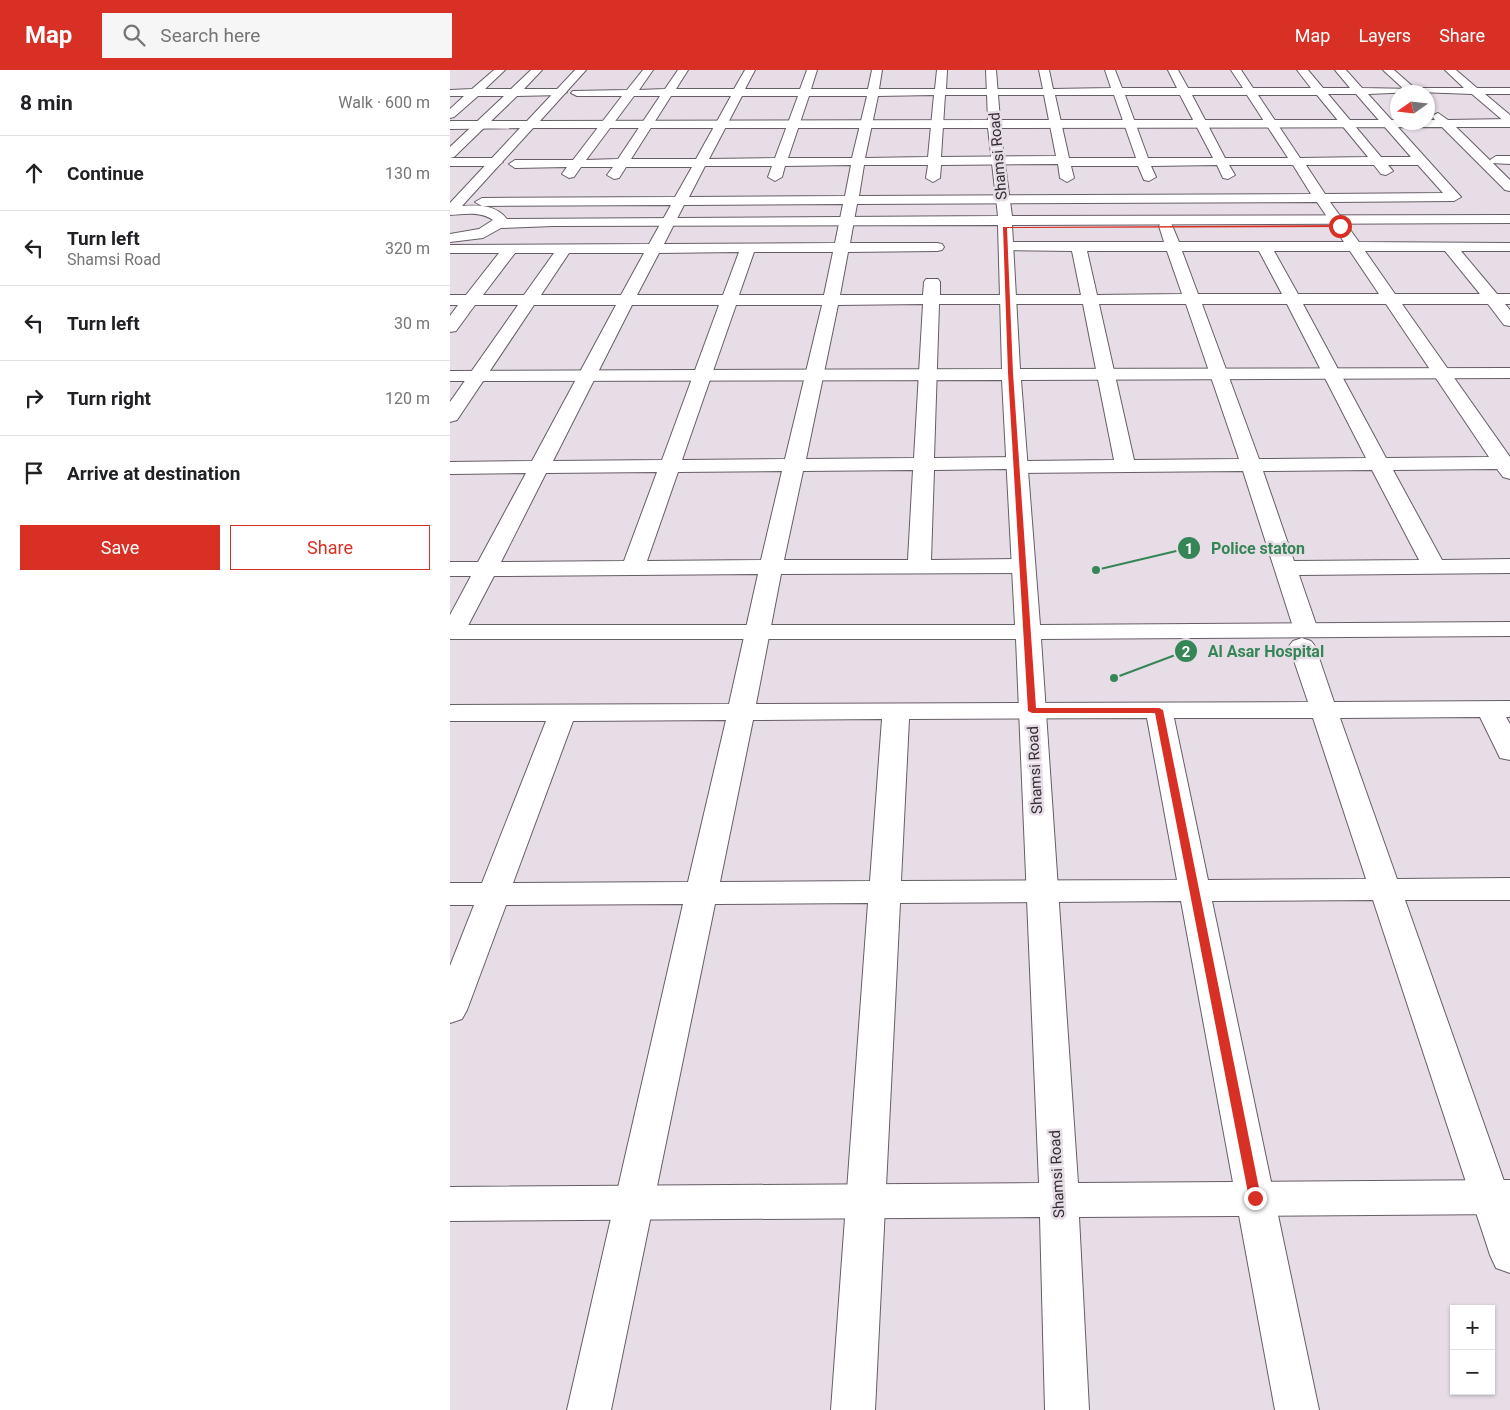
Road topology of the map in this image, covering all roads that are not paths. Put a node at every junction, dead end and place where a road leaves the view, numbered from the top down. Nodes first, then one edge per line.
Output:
1 (500, 70) edge
2 (537, 70) edge
3 (648, 70) edge
4 (683, 70) edge
5 (750, 70) edge
6 (812, 70) edge
7 (942, 70) edge
8 (1044, 70) edge
9 (1110, 70) edge
10 (1174, 70) edge
11 (1236, 70) edge
12 (1302, 70) edge
13 (1340, 70) edge
14 (1388, 70) edge
15 (1400, 70) edge
16 (1450, 70) edge
17 (586, 73) edge
18 (1497, 80) dead end
19 (875, 81) edge
20 (992, 81) edge
21 (1409, 85) edge
22 (1413, 85) edge
23 (1184, 91) junction
24 (1250, 91) junction
25 (1320, 91) junction
26 (1359, 91) junction
27 (1474, 91) junction
28 (1510, 91) edge
29 (514, 92) junction
30 (631, 92) junction
31 (668, 92) junction
32 (738, 92) junction
33 (804, 92) junction
34 (940, 92) junction
35 (1049, 92) junction
36 (1118, 92) junction
37 (1390, 92) edge
38 (1435, 92) edge
39 (450, 93) edge
40 (474, 93) junction
41 (570, 95) junction
42 (1435, 108) edge
43 (560, 112) dead end
44 (1435, 112) edge
45 (450, 115) edge
46 (1510, 122) edge
47 (721, 124) junction
48 (793, 124) junction
49 (866, 124) junction
50 (938, 124) junction
51 (994, 124) junction
52 (1056, 124) junction
53 (1129, 124) junction
54 (1201, 124) junction
55 (1272, 124) junction
56 (1347, 124) junction
57 (1389, 124) junction
58 (1452, 124) junction
59 (450, 125) edge
60 (480, 125) junction
61 (532, 125) junction
62 (549, 125) junction
63 (606, 125) junction
64 (647, 125) junction
65 (537, 138) dead end
66 (526, 151) dead end
67 (450, 154) edge
68 (935, 160) junction
69 (998, 160) junction
70 (1496, 160) junction
71 (1510, 160) edge
72 (858, 161) junction
73 (1065, 161) junction
74 (1143, 161) junction
75 (1220, 161) junction
76 (1297, 161) junction
77 (1378, 161) junction
78 (1422, 161) junction
79 (450, 162) edge
80 (496, 162) junction
81 (780, 162) junction
82 (577, 163) junction
83 (622, 163) junction
84 (700, 163) junction
85 (515, 164) junction
86 (1510, 174) edge
87 (504, 176) dead end
88 (1510, 187) edge
89 (493, 189) dead end
90 (1408, 197) junction
91 (1239, 198) junction
92 (1321, 198) junction
93 (1070, 199) junction
94 (1156, 199) junction
95 (932, 200) junction
96 (595, 201) junction
97 (680, 201) junction
98 (766, 201) junction
99 (548, 202) junction
100 (453, 206) edge
101 (478, 206) junction
102 (1510, 219) edge
103 (930, 220) junction
104 (1338, 222) junction
105 (1004, 223) junction
106 (1165, 223) junction
107 (498, 224) junction
108 (666, 224) junction
109 (847, 224) junction
110 (1486, 226) junction
111 (1510, 226) edge
112 (450, 238) edge
113 (1079, 246) junction
114 (1173, 246) junction
115 (1264, 246) junction
116 (1354, 246) junction
117 (1449, 246) junction
118 (937, 247) dead end
119 (564, 248) junction
120 (654, 248) junction
121 (748, 248) junction
122 (450, 249) edge
123 (510, 249) junction
124 (1508, 249) edge
125 (932, 290) junction
126 (1008, 299) junction
127 (1090, 299) junction
128 (1192, 299) junction
129 (1292, 299) junction
130 (1390, 299) junction
131 (1492, 299) junction
132 (1510, 299) edge
133 (450, 300) edge
134 (471, 300) junction
135 (529, 300) junction
136 (627, 300) junction
137 (730, 300) junction
138 (830, 300) junction
139 (1510, 321) edge
140 (450, 327) edge
141 (1011, 373) junction
142 (1105, 373) junction
143 (1219, 373) junction
144 (1332, 373) junction
145 (1441, 373) junction
146 (1510, 373) edge
147 (814, 374) junction
148 (928, 374) junction
149 (588, 375) junction
150 (702, 375) junction
151 (450, 376) edge
152 (478, 376) junction
153 (450, 416) edge
154 (924, 464) junction
155 (1380, 464) junction
156 (794, 465) junction
157 (1016, 465) junction
158 (1251, 465) junction
159 (670, 466) junction
160 (1125, 466) junction
161 (1508, 466) edge
162 (539, 467) junction
163 (450, 468) edge
164 (919, 566) junction
165 (1023, 566) junction
166 (1510, 566) edge
167 (772, 567) junction
168 (1434, 567) junction
169 (450, 568) edge
170 (485, 568) junction
171 (633, 568) junction
172 (1287, 568) junction
173 (1510, 629) edge
174 (451, 637) edge
175 (1304, 638) junction
176 (754, 639) junction
177 (1028, 639) junction
178 (1510, 645) edge
179 (1499, 709) edge
180 (1159, 710) junction
181 (1323, 710) junction
182 (896, 711) junction
183 (1032, 711) junction
184 (741, 712) junction
185 (450, 713) edge
186 (562, 713) junction
187 (1510, 752) edge
188 (1510, 889) edge
189 (1194, 890) junction
190 (1385, 890) junction
191 (1042, 891) junction
192 (885, 892) junction
193 (701, 893) junction
194 (450, 894) edge
195 (494, 894) junction
196 (450, 1010) edge
197 (1500, 1197) edge
198 (1255, 1198) junction
199 (1059, 1199) junction
200 (866, 1200) junction
201 (634, 1202) junction
202 (450, 1204) edge
203 (1510, 1254) edge
204 (589, 1410) edge
205 (853, 1410) edge
206 (1066, 1410) edge
207 (1297, 1410) edge

1 - 40 street
2 - 29 street
3 - 30 street
4 - 31 street
5 - 32 street
6 - 33 street
7 - 34 street
8 - 35 street
9 - 36 street
10 - 23 street
11 - 24 street
12 - 25 street
13 - 26 street
14 - 21 street
15 - 22 street
16 - 27 street
17 - 41 street
18 - 28 street
19 - 33 street
19 - 34 street
19 - 49 street
20 - 34 street
20 - 35 street
20 - 51 street, Shamsi Road
23 - 24 street
23 - 36 street
23 - 54 street
24 - 25 street
24 - 55 street
25 - 26 street
25 - 56 street
26 - 37 street
26 - 57 street
27 - 28 street
27 - 38 street
27 - 46 street
29 - 40 street
29 - 41 street
29 - 60 street
30 - 31 street
30 - 41 street
30 - 63 street
31 - 32 street
31 - 64 street
32 - 33 street
32 - 47 street
33 - 48 street
34 - 50 street
35 - 36 street
35 - 52 street
36 - 53 street
39 - 40 street
40 - 45 street
41 - 61 street
42 - 58 street
43 - 62 street
44 - 58 street
46 - 58 street
47 - 48 street
47 - 64 street
47 - 84 street
48 - 49 street
48 - 81 street
49 - 50 street
49 - 72 street
50 - 51 street
50 - 68 street
51 - 52 street
51 - 69 street, Shamsi Road
52 - 53 street
52 - 73 street
53 - 54 street
53 - 74 street
54 - 55 street
54 - 75 street
55 - 56 street
55 - 76 street
56 - 57 street
56 - 77 street
57 - 58 street
57 - 78 street
58 - 70 street
58 - 88 street
59 - 60 street
60 - 61 street
60 - 67 street
61 - 62 street
61 - 80 street
62 - 63 street
62 - 65 street
63 - 64 street
63 - 82 street
64 - 83 street
66 - 85 street
68 - 69 street
68 - 72 street
68 - 95 street
69 - 73 street
69 - 105 street, Shamsi Road
70 - 71 street
70 - 86 street
72 - 81 street
72 - 109 street
73 - 74 street
73 - 93 street
74 - 75 street
74 - 94 street
75 - 76 street
75 - 91 street
76 - 77 street
76 - 92 street
77 - 78 street
77 - 90 street
78 - 90 street
79 - 80 street
80 - 100 street
81 - 84 street
81 - 98 street
82 - 83 street
82 - 85 street
82 - 99 street
83 - 84 street
83 - 96 street
84 - 97 street
85 - 87 street
89 - 101 street
90 - 92 street
91 - 92 street
91 - 94 street
92 - 104 street
93 - 94 street
93 - 105 street
94 - 106 street
95 - 103 street
95 - 105 street
95 - 109 street
96 - 97 street
96 - 99 street
97 - 98 street
97 - 108 street
98 - 109 street
99 - 101 street
100 - 101 street
101 - 107 street
102 - 104 street
103 - 105 street
103 - 109 street
104 - 106 street
104 - 110 street
104 - 116 street
105 - 106 street
105 - 109 street
105 - 113 street
105 - 126 street, Shamsi Road
106 - 114 street
107 - 108 street
107 - 112 street
108 - 109 street
108 - 120 street
109 - 118 street
109 - 121 street
109 - 138 street
110 - 111 street
110 - 124 street
113 - 114 street
113 - 127 street
114 - 115 street
114 - 128 street
115 - 116 street
115 - 129 street
116 - 117 street
116 - 130 street
117 - 124 street
117 - 131 street
119 - 120 street
119 - 123 street
119 - 135 street
120 - 121 street
120 - 136 street
121 - 137 street
122 - 123 street
123 - 134 street
125 - 126 street
125 - 138 street
125 - 148 street
126 - 127 street
126 - 141 street, Shamsi Road
127 - 128 street
127 - 142 street
128 - 129 street
128 - 143 street
129 - 130 street
129 - 144 street
130 - 131 street
130 - 145 street
131 - 132 street
131 - 139 street
133 - 134 street
134 - 135 street
134 - 140 street
135 - 136 street
135 - 152 street
136 - 137 street
136 - 149 street
137 - 138 street
137 - 150 street
138 - 147 street
141 - 142 street
141 - 148 street
141 - 157 street, Shamsi Road
142 - 143 street
142 - 160 street
143 - 144 street
143 - 158 street
144 - 145 street
144 - 155 street
145 - 146 street
145 - 161 street
147 - 148 street
147 - 150 street
147 - 156 street
148 - 154 street
149 - 150 street
149 - 152 street
149 - 162 street
150 - 159 street
151 - 152 street
152 - 153 street
154 - 156 street
154 - 157 street
154 - 164 street
155 - 158 street
155 - 161 street
155 - 168 street
156 - 159 street
156 - 167 street
157 - 160 street
157 - 165 street, Shamsi Road
158 - 160 street
158 - 172 street
159 - 162 street
159 - 171 street
162 - 163 street
162 - 170 street
164 - 165 street
164 - 167 street
165 - 177 street, Shamsi Road
166 - 168 street
167 - 171 street
167 - 176 street
168 - 172 street
169 - 170 street
170 - 171 street
170 - 174 street
172 - 175 street
173 - 175 street
174 - 176 street
175 - 177 street
175 - 178 street
175 - 181 street
176 - 177 street
176 - 184 street
177 - 183 street, Shamsi Road
179 - 181 street
179 - 187 street
180 - 181 street
180 - 183 street
180 - 189 street
181 - 190 street
182 - 183 street
182 - 184 street
182 - 192 street
183 - 191 street, Shamsi Road
184 - 186 street
184 - 193 street
185 - 186 street
186 - 195 street
188 - 190 street
189 - 190 street
189 - 191 street
189 - 198 street
190 - 197 street
191 - 192 street
191 - 199 street, Shamsi Road
192 - 193 street
192 - 200 street
193 - 195 street
193 - 201 street
194 - 195 street
195 - 196 street
197 - 198 street
197 - 203 street
198 - 199 street
198 - 207 street
199 - 200 street
199 - 206 street, Shamsi Road
200 - 201 street
200 - 205 street
201 - 202 street
201 - 204 street

